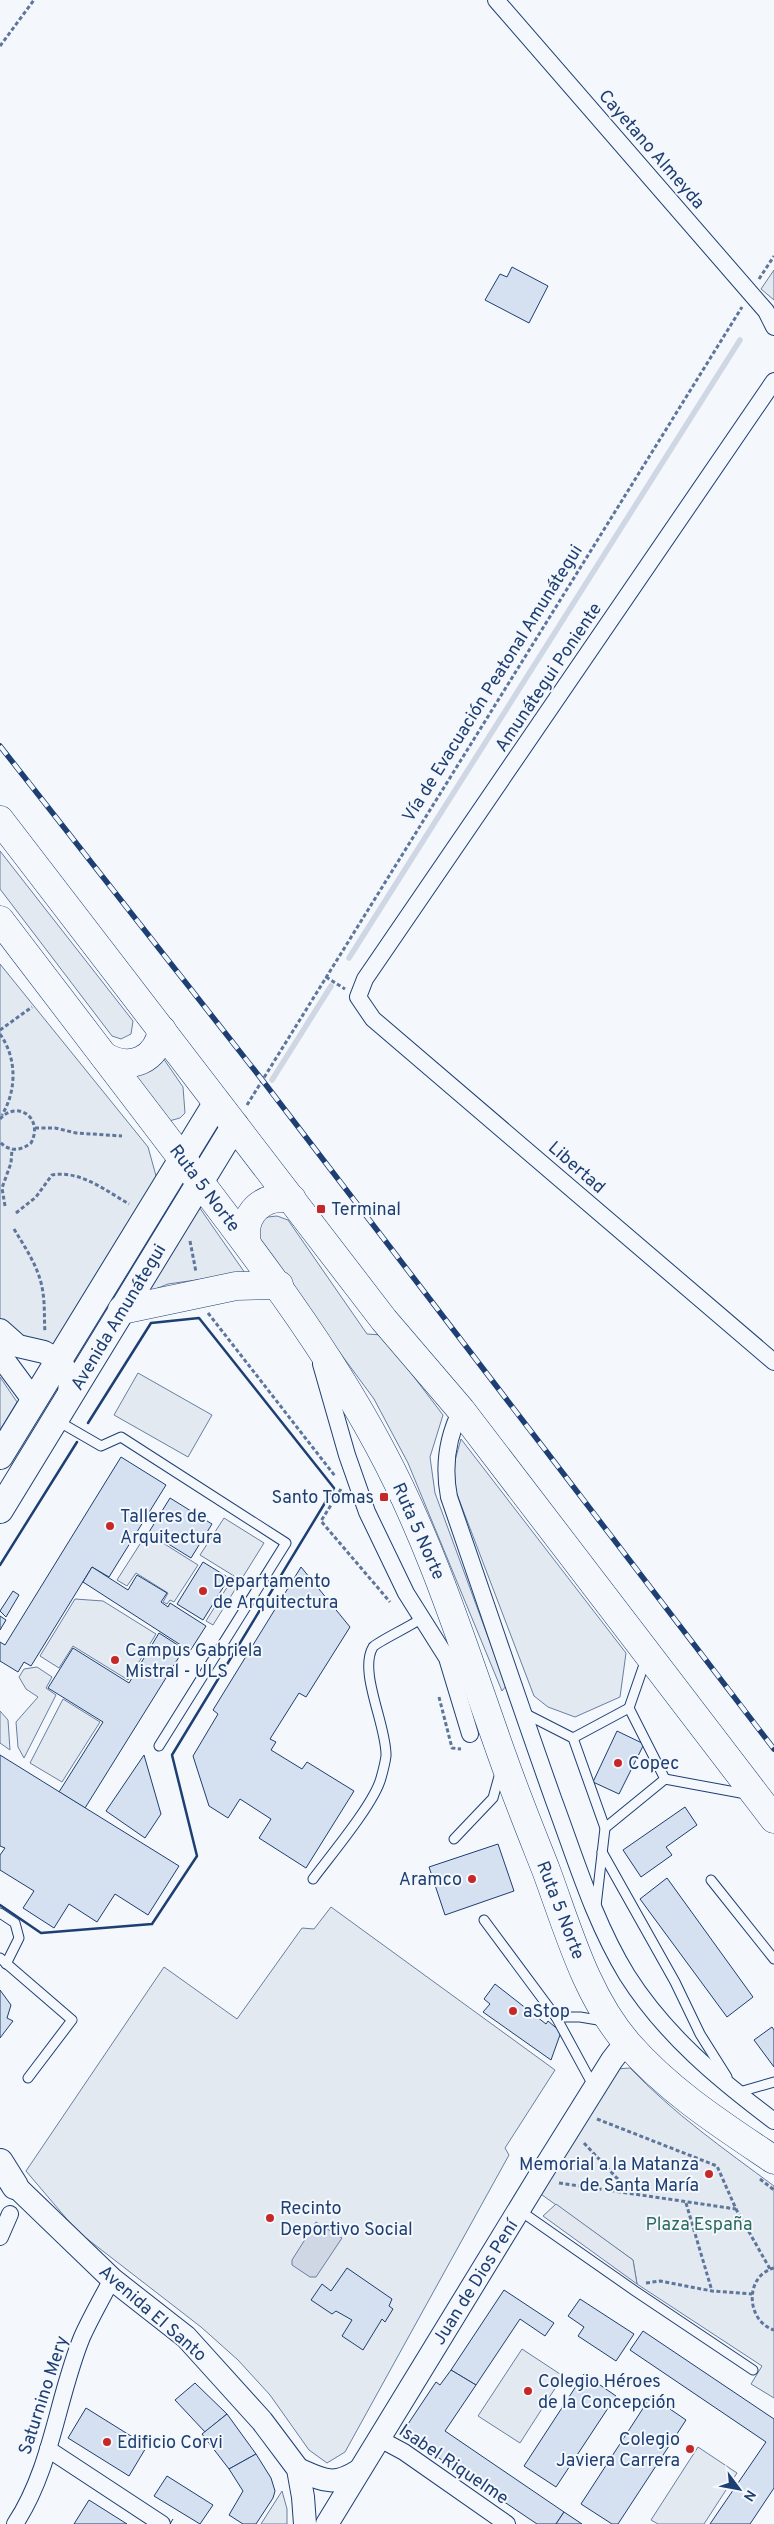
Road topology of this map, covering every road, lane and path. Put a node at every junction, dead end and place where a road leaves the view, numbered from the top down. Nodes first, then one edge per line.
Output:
1 (34, 0) edge
2 (496, 0) edge
3 (0, 46) edge
4 (774, 256) edge
5 (750, 293) junction
6 (774, 327) edge
7 (774, 381) edge
8 (0, 820) edge
9 (0, 920) edge
10 (358, 997) joint
11 (32, 1007) dead end
12 (162, 1030) junction
13 (0, 1032) edge
14 (104, 1056) junction
15 (217, 1102) junction
16 (0, 1118) edge
17 (235, 1125) junction
18 (35, 1128) junction
19 (122, 1136) dead end
20 (0, 1142) edge
21 (12, 1150) junction
22 (183, 1158) junction
23 (200, 1182) junction
24 (292, 1200) junction
25 (5, 1206) dead end
26 (131, 1206) dead end
27 (16, 1213) dead end
28 (14, 1230) dead end
29 (247, 1243) junction
30 (279, 1285) junction
31 (122, 1310) junction
32 (308, 1329) junction
33 (0, 1330) edge
34 (0, 1355) edge
35 (59, 1360) junction
36 (774, 1362) edge
37 (69, 1397) junction
38 (34, 1401) junction
39 (461, 1410) junction
40 (55, 1419) junction
41 (0, 1456) edge
42 (1, 1504) edge
43 (422, 1618) junction
44 (648, 1655) junction
45 (473, 1704) junction
46 (630, 1708) junction
47 (522, 1712) junction
48 (470, 1734) dead end
49 (573, 1738) junction
50 (159, 1746) dead end
51 (504, 1761) junction
52 (665, 1780) junction
53 (756, 1796) junction
54 (774, 1819) edge
55 (605, 1828) junction
56 (454, 1840) dead end
57 (602, 1852) junction
58 (313, 1880) dead end
59 (711, 1880) dead end
60 (0, 1913) edge
61 (596, 1914) junction
62 (484, 1920) dead end
63 (774, 1959) edge
64 (3, 1961) edge
65 (556, 2017) junction
66 (620, 2032) junction
67 (28, 2078) dead end
68 (774, 2082) edge
69 (594, 2088) junction
70 (737, 2093) junction
71 (575, 2120) junction
72 (774, 2121) edge
73 (774, 2160) edge
74 (0, 2162) edge
75 (539, 2177) junction
76 (8, 2179) edge
77 (629, 2191) junction
78 (686, 2203) junction
79 (736, 2209) junction
80 (519, 2210) junction
81 (10, 2214) dead end
82 (0, 2238) edge
83 (772, 2269) edge
84 (112, 2279) junction
85 (635, 2291) junction
86 (712, 2291) junction
87 (752, 2294) junction
88 (774, 2330) edge
89 (753, 2370) dead end
90 (378, 2438) junction
91 (48, 2448) junction
92 (298, 2469) junction
93 (358, 2472) junction
94 (15, 2524) edge
95 (162, 2524) edge
96 (305, 2524) edge
97 (327, 2524) edge
98 (507, 2524) edge

1 - 3 path
2 - 5 street, Cayetano Almeyda
4 - 5 path, Vía de Evacuación Peatonal Amunátegui
5 - 6 street, Cayetano Almeyda
5 - 17 path, Vía de Evacuación Peatonal Amunátegui
7 - 10 street, Amunátegui Poniente
8 - 12 highway
9 - 14 highway, Ruta 5 Norte
10 - 36 street, Libertad
11 - 13 path
12 - 14 highway
12 - 15 highway
13 - 16 path
14 - 22 highway, Ruta 5 Norte
15 - 17 highway
15 - 22 main road, Avenida Amunátegui
16 - 18 path
17 - 23 main road, Avenida Amunátegui
17 - 24 highway
18 - 19 path
18 - 21 path
20 - 21 path
21 - 25 path
22 - 23 highway, Ruta 5 Norte
22 - 35 main road, Avenida Amunátegui
23 - 29 highway, Ruta 5 Norte
23 - 31 main road, Avenida Amunátegui
24 - 29 highway
24 - 39 highway
26 - 27 path
28 - 35 path
29 - 30 highway, Ruta 5 Norte
30 - 31 highway
30 - 32 highway, Ruta 5 Norte
31 - 37 main road, Avenida Amunátegui
32 - 43 street
32 - 45 highway, Ruta 5 Norte
33 - 35 street
34 - 38 street
35 - 37 street
35 - 38 main road, Avenida Amunátegui
37 - 40 main road, Avenida Amunátegui
38 - 41 main road, Avenida Amunátegui
39 - 44 highway
39 - 47 street
40 - 42 main road, Avenida Amunátegui
40 - 50 lane
43 - 45 street
43 - 58 lane
44 - 46 lane
44 - 53 highway
45 - 48 street
45 - 51 highway, Ruta 5 Norte
46 - 49 lane
46 - 52 lane
47 - 49 lane
47 - 61 street
49 - 55 lane
51 - 56 lane
51 - 66 highway, Ruta 5 Norte
52 - 53 lane
52 - 55 lane
53 - 54 highway
55 - 57 lane
57 - 61 lane
57 - 70 lane
59 - 63 lane
60 - 64 lane
61 - 70 street
62 - 65 lane
64 - 67 lane
65 - 66 lane
65 - 69 lane
66 - 69 street, Juan de Dios Pení
66 - 73 highway, Ruta 5 Norte
68 - 70 lane
69 - 71 street, Juan de Dios Pení
70 - 72 street
71 - 75 street, Juan de Dios Pení
71 - 77 path
71 - 79 path
74 - 76 main road
75 - 77 path
75 - 80 street, Juan de Dios Pení
76 - 84 street, Avenida El Santo
77 - 78 path
78 - 79 path
78 - 86 path
79 - 83 path
80 - 85 lane
80 - 90 street, Juan de Dios Pení
81 - 82 street
83 - 87 path
84 - 91 street, Saturnino Mery
84 - 92 street, Avenida El Santo
85 - 86 path
85 - 89 lane
86 - 87 path
87 - 88 path
90 - 93 street, Juan de Dios Pení
90 - 98 street, Isabel Riquelme
91 - 94 street, Saturnino Mery
91 - 95 street
92 - 93 street
92 - 96 street, Avenida El Santo
93 - 97 street, Juan de Dios Pení

